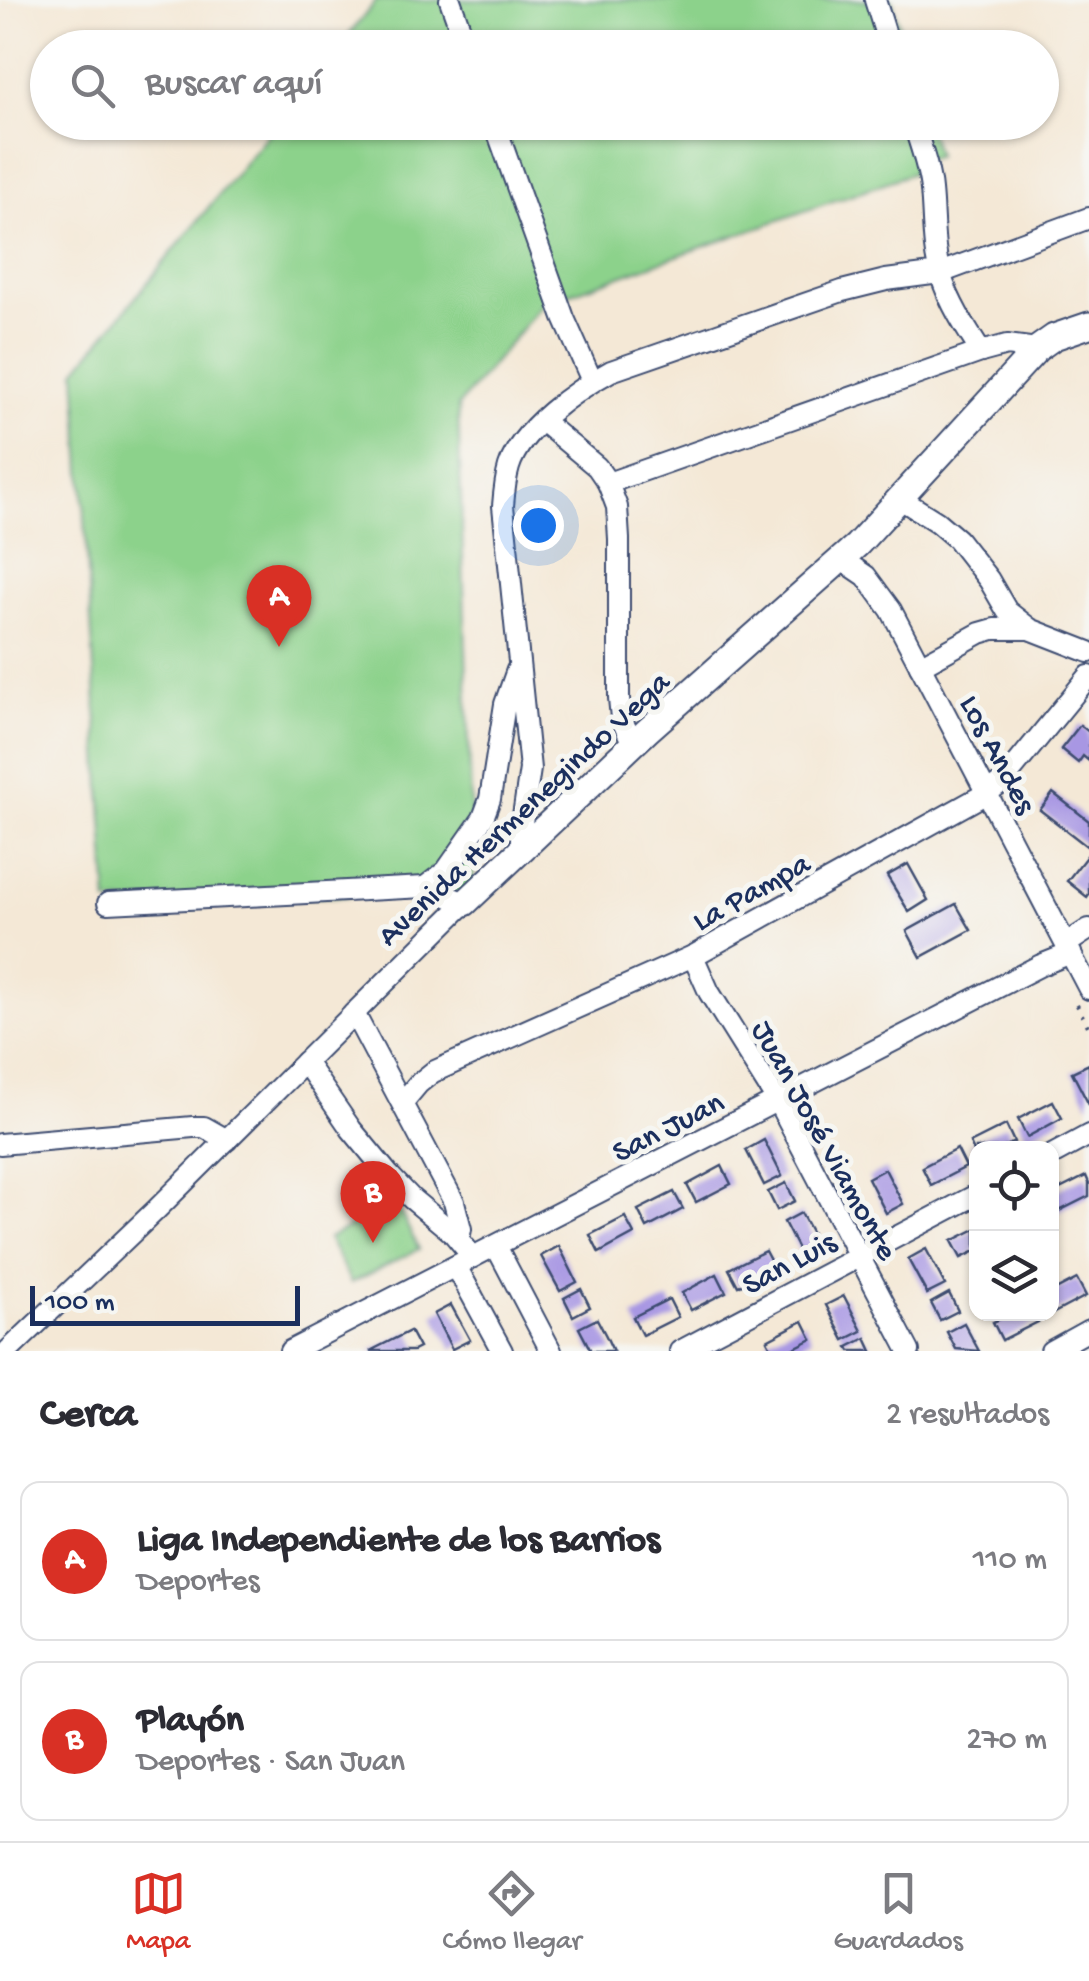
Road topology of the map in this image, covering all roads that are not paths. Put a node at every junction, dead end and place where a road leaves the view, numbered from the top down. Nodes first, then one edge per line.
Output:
1 (450, 0) edge
2 (875, 0) edge
3 (461, 30) edge
4 (884, 30) edge
5 (500, 140) edge
6 (919, 140) edge
7 (1089, 218) edge
8 (940, 274) junction
9 (1089, 325) edge
10 (1037, 349) junction
11 (981, 352) junction
12 (592, 382) junction
13 (542, 421) junction
14 (608, 483) junction
15 (899, 498) junction
16 (842, 559) junction
17 (1030, 629) junction
18 (1089, 652) edge
19 (520, 663) junction
20 (920, 666) junction
21 (1089, 676) edge
22 (633, 744) junction
23 (988, 793) junction
24 (521, 850) junction
25 (425, 888) junction
26 (108, 902) dead end
27 (466, 902) junction
28 (1089, 929) edge
29 (1076, 955) edge
30 (693, 956) junction
31 (1089, 989) edge
32 (354, 1013) junction
33 (305, 1062) junction
34 (403, 1102) junction
35 (778, 1102) junction
36 (1089, 1136) edge
37 (226, 1140) junction
38 (0, 1144) edge
39 (1059, 1151) edge
40 (969, 1199) edge
41 (458, 1240) junction
42 (496, 1246) junction
43 (859, 1257) junction
44 (465, 1261) junction
45 (1089, 1330) edge
46 (8, 1351) edge
47 (290, 1351) edge
48 (502, 1351) edge
49 (551, 1351) edge
50 (680, 1351) edge
51 (909, 1351) edge
52 (1050, 1351) edge

1 - 3 street
2 - 4 street
5 - 12 street
6 - 8 street
7 - 8 street
8 - 11 street
8 - 12 street
9 - 10 street, Avenida Hermenegindo Vega
10 - 11 street
10 - 15 street, Avenida Hermenegindo Vega
11 - 14 street
12 - 13 street
13 - 14 street
13 - 19 street
14 - 22 street
15 - 16 street, Avenida Hermenegindo Vega
15 - 17 street
16 - 20 street, Los Andes
16 - 22 street, Avenida Hermenegindo Vega
17 - 18 street
17 - 20 street
19 - 24 street
19 - 25 street
20 - 23 street, Los Andes
21 - 23 street, La Pampa
22 - 24 street, Avenida Hermenegindo Vega
23 - 29 street, Los Andes
23 - 30 street, La Pampa
24 - 27 street, Avenida Hermenegindo Vega
25 - 26 street
25 - 27 street
27 - 32 street, Avenida Hermenegindo Vega
28 - 29 street, San Juan
29 - 31 street, Los Andes
29 - 35 street, San Juan
30 - 34 street, La Pampa
30 - 35 street, Juan José Viamonte
32 - 33 street, Avenida Hermenegindo Vega
32 - 34 street
33 - 37 street, Avenida Hermenegindo Vega
33 - 41 street
34 - 41 street
35 - 42 street, San Juan
35 - 43 street, Juan José Viamonte
36 - 39 street
37 - 38 street
37 - 46 street, Avenida Hermenegindo Vega
40 - 43 street, San Luis
41 - 44 street
42 - 44 street, San Juan
42 - 49 street
43 - 50 street, San Luis
43 - 51 street, Juan José Viamonte
44 - 47 street, San Juan
44 - 48 street
45 - 52 street

